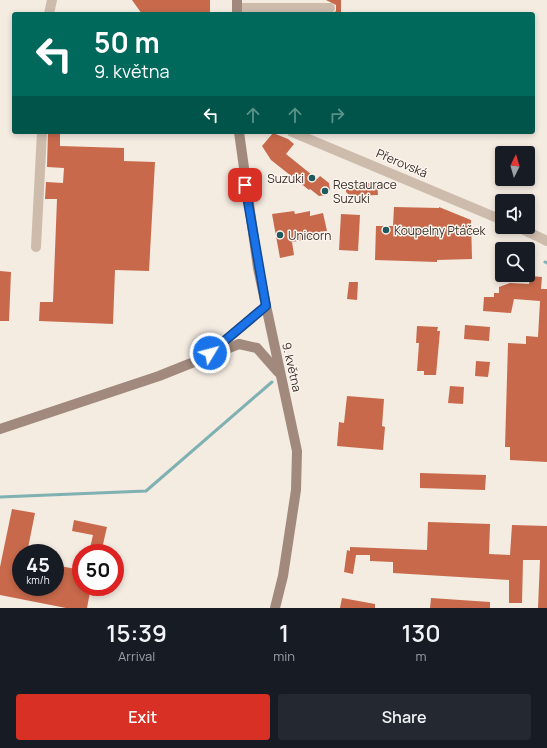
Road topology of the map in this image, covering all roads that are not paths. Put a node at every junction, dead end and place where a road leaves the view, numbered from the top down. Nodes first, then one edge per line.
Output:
1 (52, 0) edge
2 (237, 7) edge
3 (330, 8) dead end
4 (49, 12) edge
5 (42, 134) edge
6 (239, 134) edge
7 (297, 134) edge
8 (495, 217) edge
9 (532, 234) edge
10 (547, 241) edge
11 (36, 247) dead end
12 (266, 306) junction
13 (196, 362) junction
14 (281, 376) junction
15 (0, 429) edge
16 (275, 608) edge

1 - 4 street
2 - 3 street
5 - 11 street
6 - 12 main road, 9. května
7 - 8 street, Přerovská
9 - 10 street
12 - 13 main road
12 - 14 main road, 9. května
13 - 14 main road
13 - 15 main road
14 - 16 main road, 9. května

